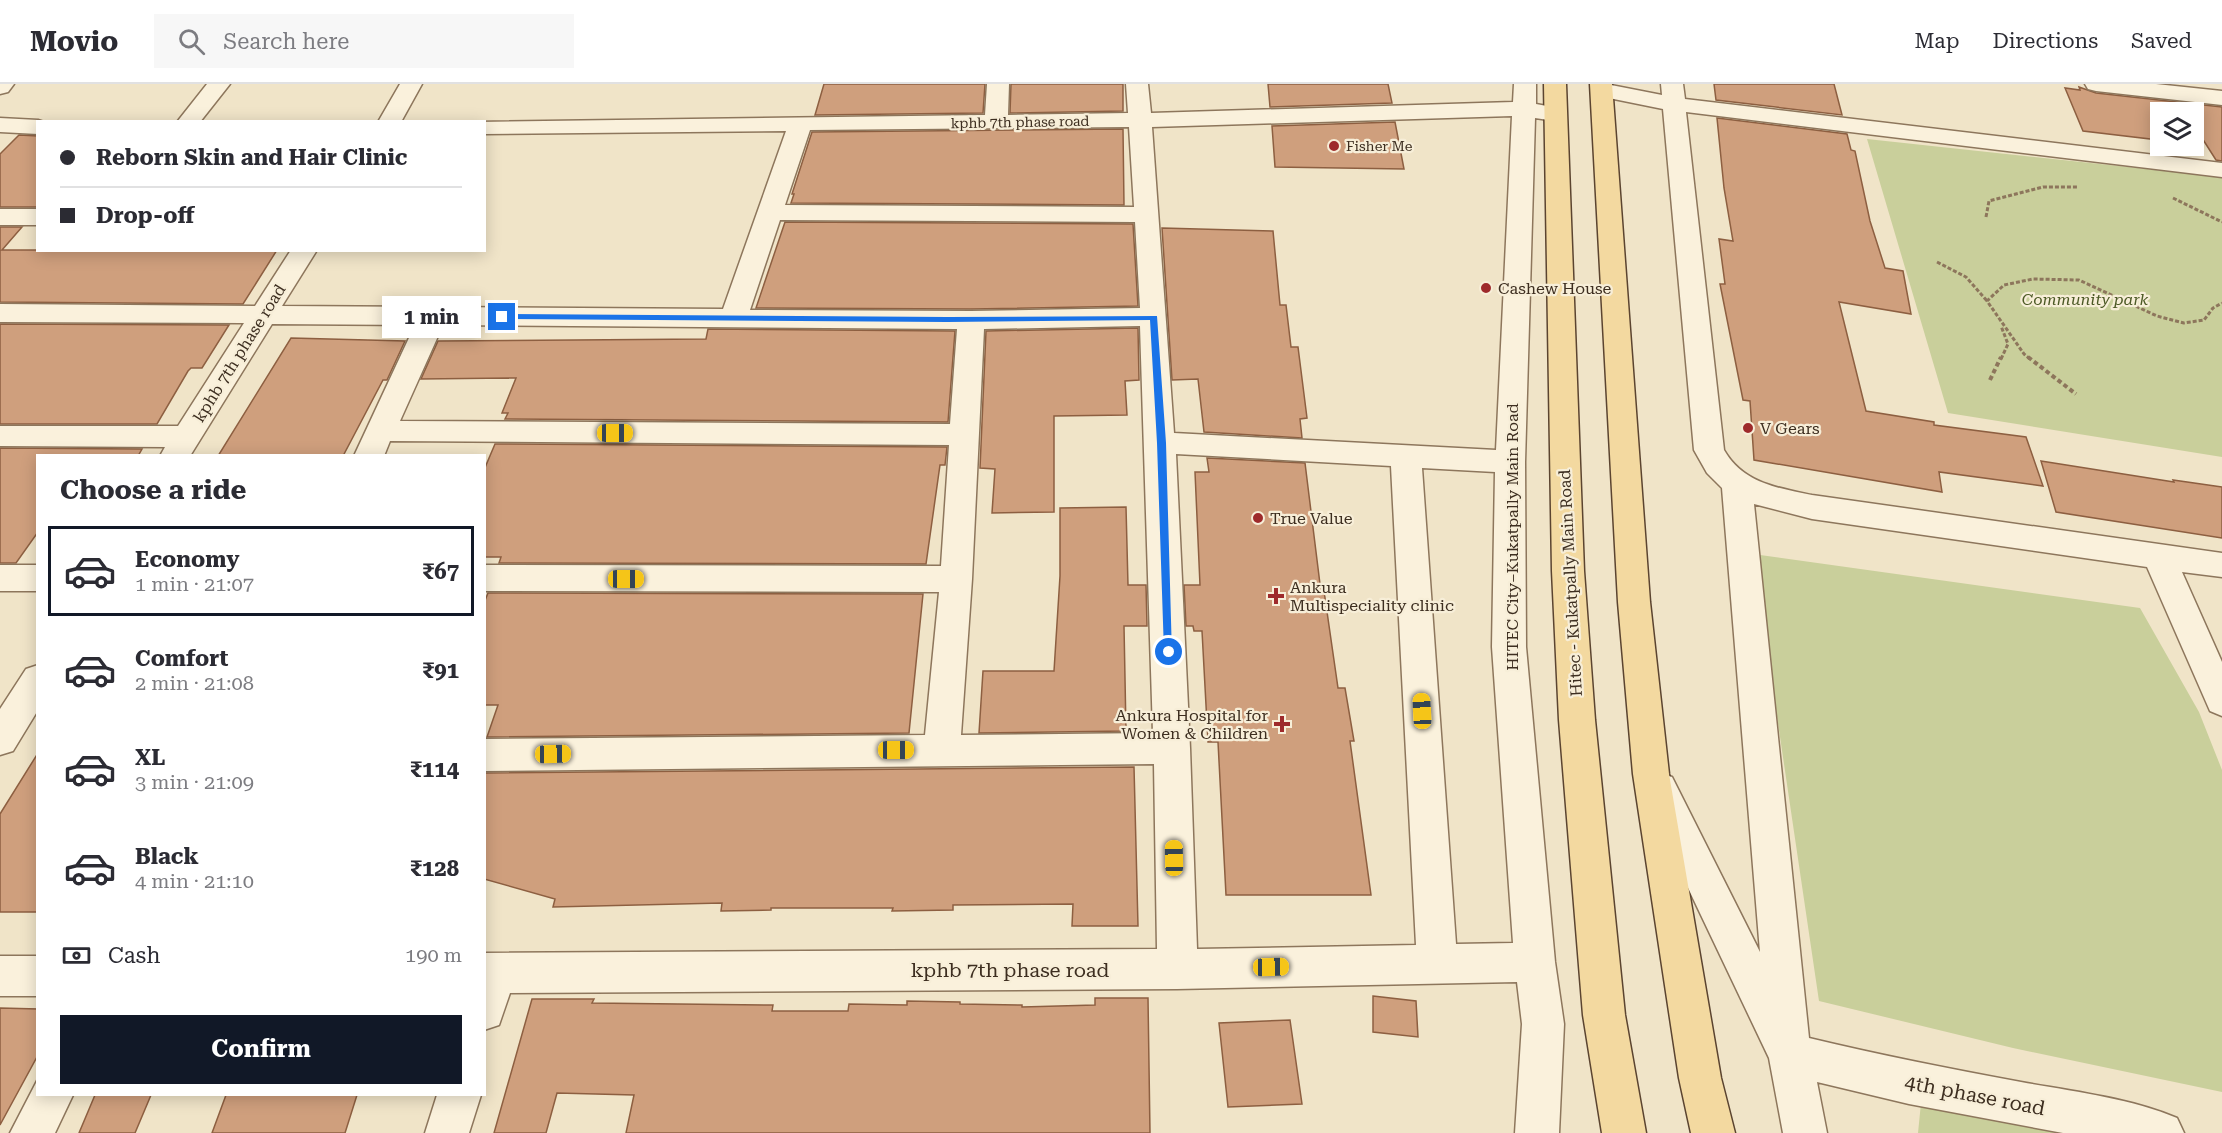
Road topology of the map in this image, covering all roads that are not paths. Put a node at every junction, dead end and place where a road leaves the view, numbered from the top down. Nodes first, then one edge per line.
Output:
1 (219, 84) edge
2 (411, 84) edge
3 (998, 84) edge
4 (1137, 84) edge
5 (2096, 84) edge
6 (1602, 87) edge
7 (2152, 87) edge
8 (1673, 94) edge
9 (1539, 98) edge
10 (2222, 98) edge
11 (190, 120) edge
12 (390, 120) edge
13 (1140, 120) junction
14 (996, 122) junction
15 (0, 125) edge
16 (800, 125) junction
17 (36, 127) edge
18 (486, 127) edge
19 (2222, 170) edge
20 (771, 213) junction
21 (1147, 215) junction
22 (0, 217) edge
23 (36, 217) edge
24 (303, 252) edge
25 (0, 314) edge
26 (261, 316) junction
27 (433, 316) junction
28 (1154, 317) junction
29 (733, 319) junction
30 (971, 320) junction
31 (964, 435) junction
32 (0, 436) edge
33 (1162, 443) junction
34 (375, 444) edge
35 (181, 446) edge
36 (1406, 458) junction
37 (1510, 462) junction
38 (1737, 486) junction
39 (2159, 557) junction
40 (2222, 565) edge
41 (36, 578) edge
42 (486, 578) edge
43 (0, 579) edge
44 (956, 579) junction
45 (36, 682) edge
46 (2222, 701) edge
47 (0, 740) edge
48 (1172, 748) junction
49 (942, 750) junction
50 (486, 755) edge
51 (1651, 774) junction
52 (1535, 962) junction
53 (1437, 964) junction
54 (1177, 969) junction
55 (0, 976) edge
56 (36, 976) edge
57 (488, 985) edge
58 (1790, 1055) junction
59 (50, 1096) edge
60 (459, 1096) edge
61 (32, 1133) edge
62 (447, 1133) edge
63 (1537, 1133) edge
64 (1624, 1133) edge
65 (1713, 1133) edge
66 (1805, 1133) edge
67 (2162, 1133) edge

1 - 11 street
2 - 12 street
3 - 14 street
4 - 13 street
5 - 7 street
6 - 8 street
6 - 51 main road
7 - 10 street
8 - 19 street
8 - 38 street
9 - 13 street, kphb 7th phase road
9 - 37 street, HITEC City–Kukatpally Main Road
9 - 64 main road, Hitec - Kukatpally Main Road
13 - 14 street, kphb 7th phase road
13 - 21 street
14 - 16 street, kphb 7th phase road
15 - 17 street
16 - 18 street, kphb 7th phase road
16 - 20 street
20 - 21 street
20 - 29 street
21 - 28 street
22 - 23 street
24 - 26 street, kphb 7th phase road
25 - 26 street
26 - 27 street
26 - 35 street, kphb 7th phase road
27 - 29 street
27 - 34 street
28 - 30 street
28 - 33 street
29 - 30 street
30 - 31 street
31 - 34 street
31 - 44 street
32 - 35 street
33 - 36 street
33 - 48 street
36 - 37 street
36 - 53 street
37 - 52 street, HITEC City–Kukatpally Main Road
38 - 39 street
38 - 58 street
39 - 40 street
39 - 46 street
41 - 43 street
42 - 44 street
44 - 49 street
45 - 47 street
48 - 49 street
48 - 54 street
49 - 50 street
51 - 58 street
51 - 65 main road
52 - 53 street, kphb 7th phase road
52 - 63 street, HITEC City–Kukatpally Main Road
53 - 54 street, kphb 7th phase road
54 - 57 street, kphb 7th phase road
55 - 56 street
58 - 66 street
58 - 67 street, 4th phase road
59 - 61 street
60 - 62 street

